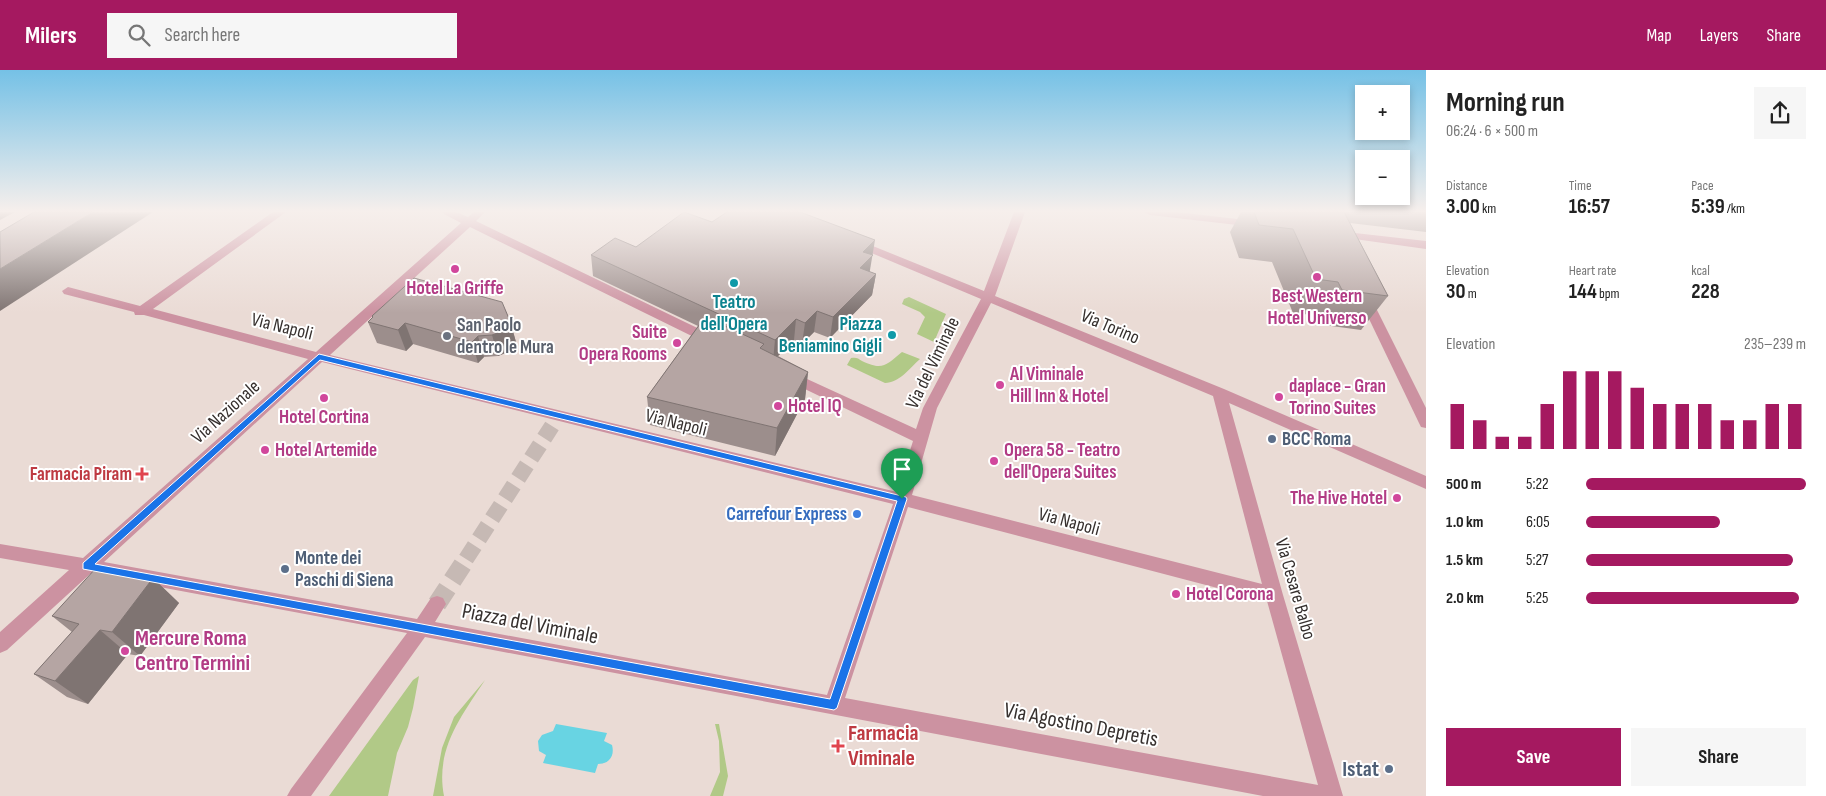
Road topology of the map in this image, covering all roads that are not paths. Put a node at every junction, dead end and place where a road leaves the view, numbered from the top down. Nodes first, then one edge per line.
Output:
1 (233, 246) edge
2 (442, 246) edge
3 (518, 246) edge
4 (861, 246) edge
5 (1007, 246) edge
6 (1359, 287) edge
7 (68, 291) dead end
8 (988, 297) junction
9 (140, 312) junction
10 (720, 344) edge
11 (319, 357) junction
12 (780, 372) edge
13 (1219, 393) junction
14 (1420, 398) edge
15 (1426, 423) edge
16 (921, 438) junction
17 (1426, 483) edge
18 (902, 499) junction
19 (0, 551) edge
20 (86, 566) junction
21 (1274, 595) junction
22 (437, 604) tunnel mouth
23 (422, 628) junction
24 (0, 644) edge
25 (834, 705) junction
26 (298, 796) edge
27 (1319, 796) edge
28 (1332, 796) edge

1 - 9 street
2 - 11 street, Via Nazionale
3 - 10 street
4 - 8 street, Via Torino
5 - 8 street, Via del Viminale
6 - 14 street
7 - 9 street, Via Napoli
8 - 13 street, Via Torino
8 - 16 street, Via del Viminale
9 - 11 street, Via Napoli
11 - 18 street, Via Napoli
11 - 20 street, Via Nazionale
12 - 16 street
13 - 17 street, Via Torino
13 - 21 street, Via Cesare Balbo
14 - 15 street
16 - 18 street, Via del Viminale
18 - 21 street, Via Napoli
18 - 25 street, Via del Viminale
19 - 20 street
20 - 23 street
20 - 24 street, Via Nazionale
21 - 28 street, Via Cesare Balbo
22 - 23 street
23 - 25 street, Piazza del Viminale
23 - 26 street
25 - 27 street, Via Agostino Depretis

